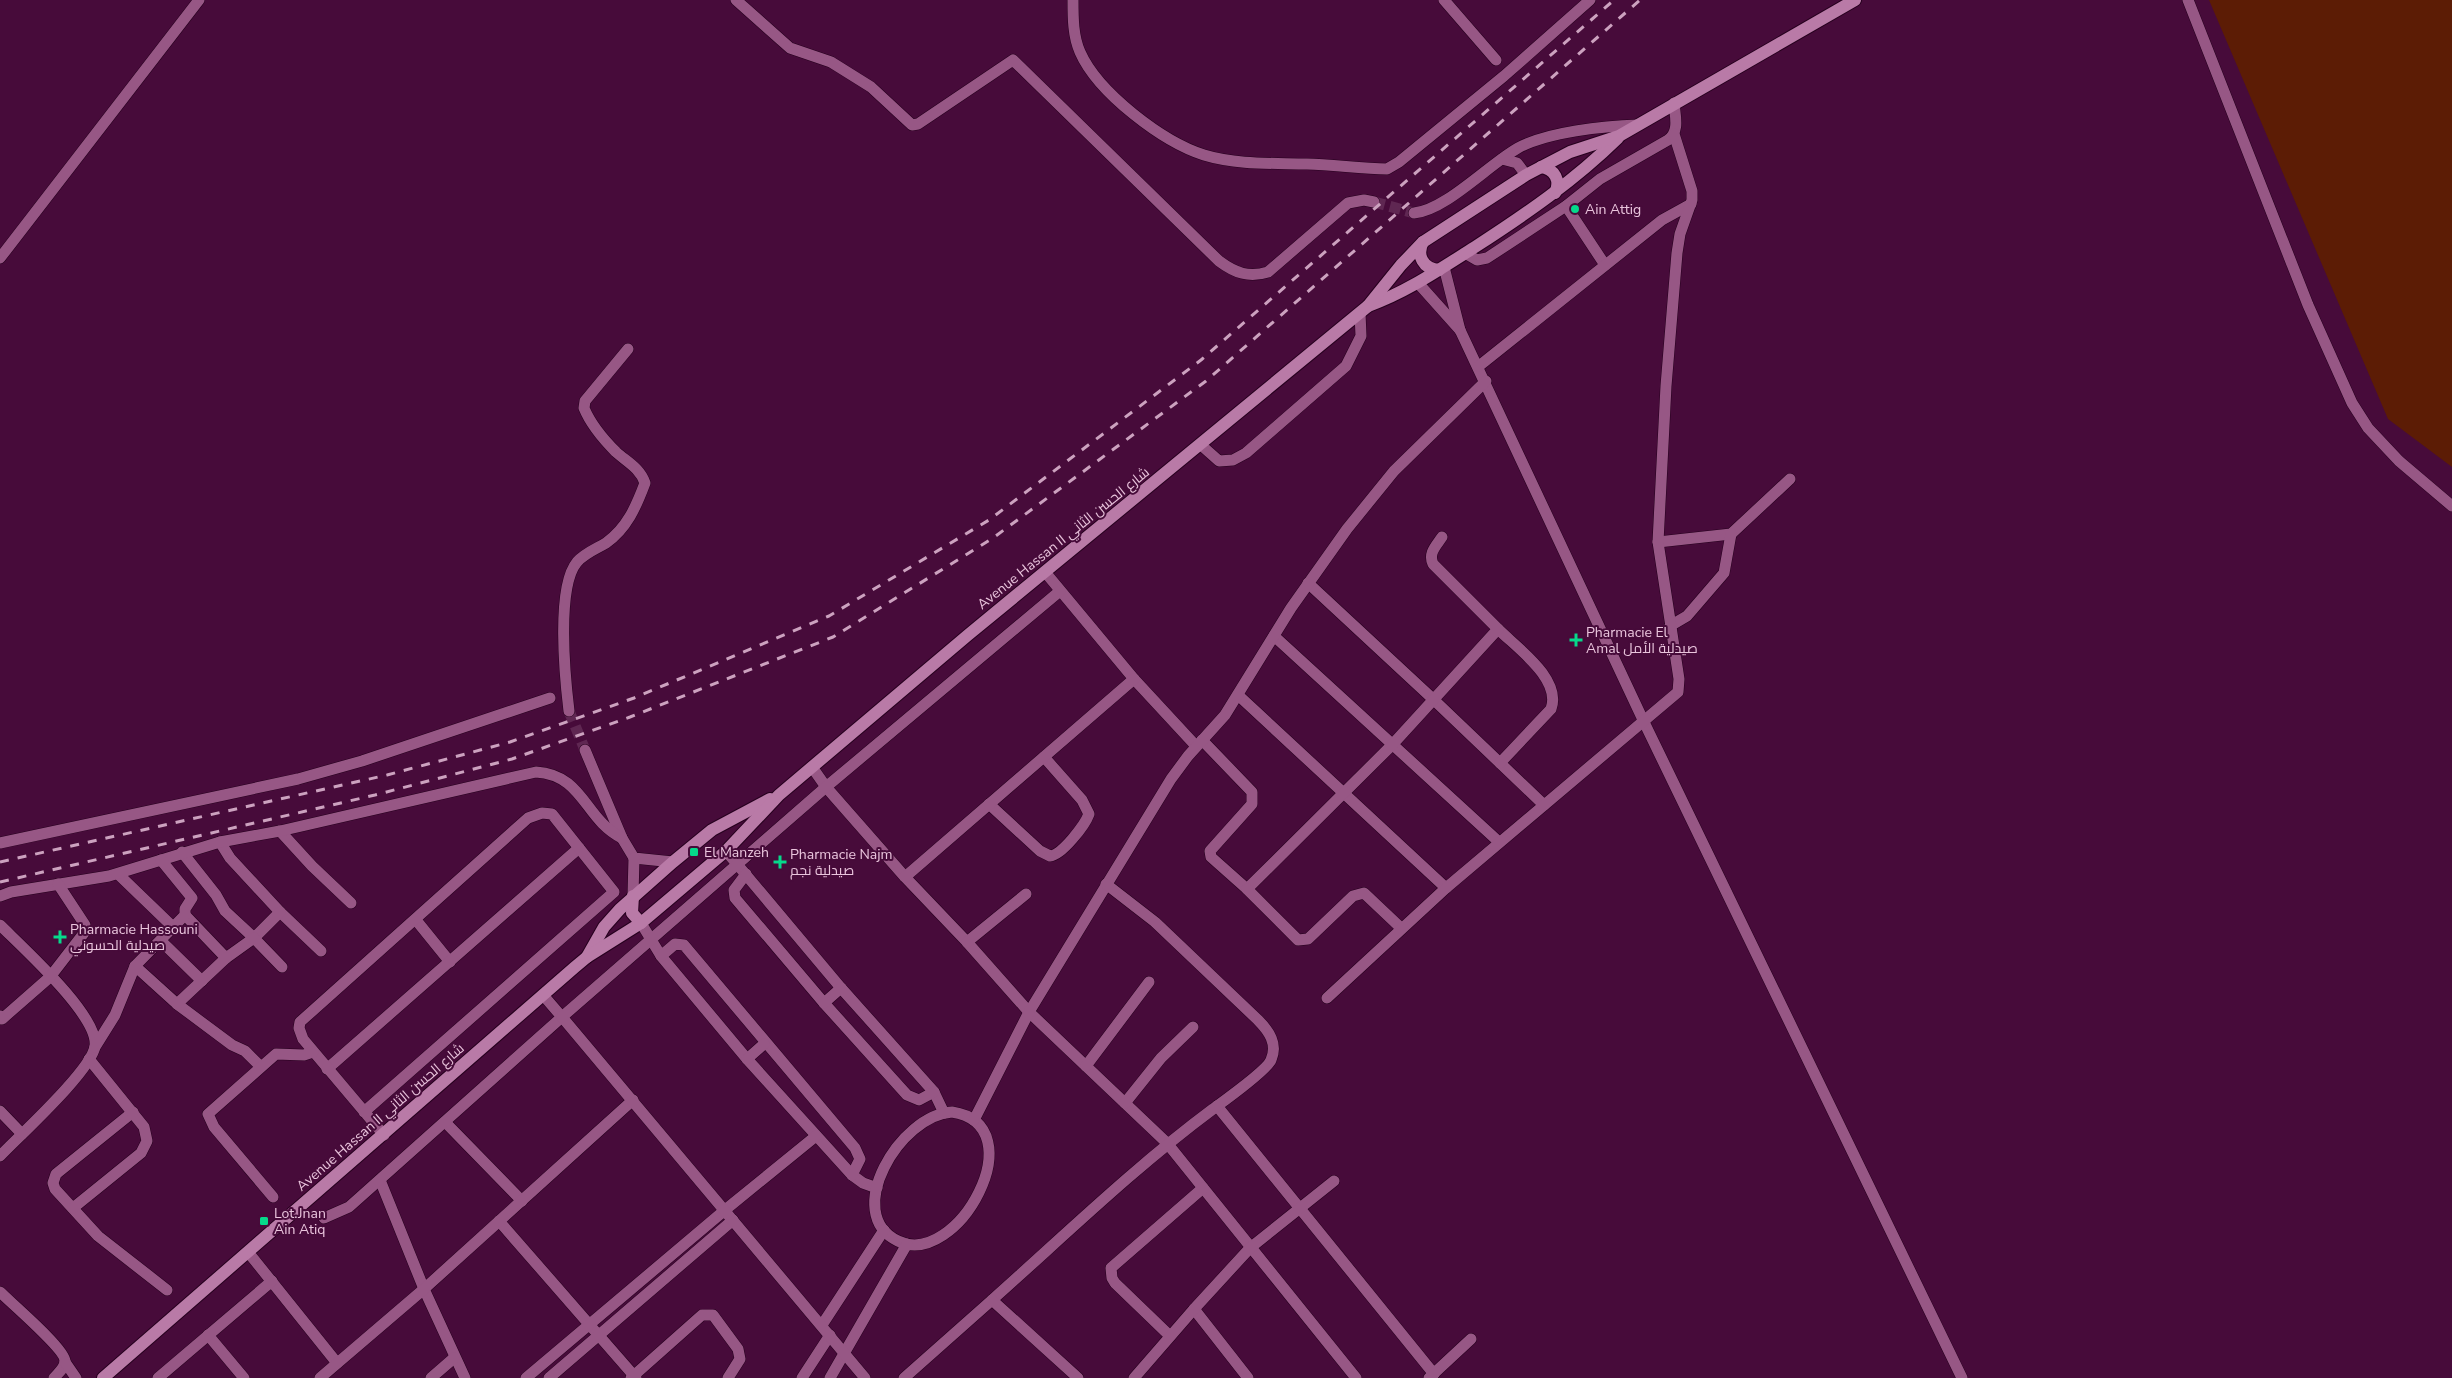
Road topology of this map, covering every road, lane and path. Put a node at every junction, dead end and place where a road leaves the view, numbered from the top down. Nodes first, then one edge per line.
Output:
1 (199, 0) edge
2 (736, 0) edge
3 (1073, 0) edge
4 (1444, 0) edge
5 (1590, 0) edge
6 (1855, 0) edge
7 (2188, 0) edge
8 (1496, 60) dead end
9 (1674, 103) junction
10 (1638, 125) junction
11 (1674, 134) junction
12 (1619, 136) junction
13 (1502, 159) junction
14 (1541, 167) junction
15 (1526, 175) junction
16 (1555, 193) junction
17 (1374, 202) tunnel mouth
18 (1691, 204) junction
19 (1566, 206) junction
20 (1414, 213) tunnel mouth
21 (1423, 242) junction
22 (1465, 253) junction
23 (0, 258) edge
24 (1605, 264) junction
25 (1441, 268) junction
26 (1418, 283) junction
27 (1364, 310) junction
28 (1460, 330) junction
29 (628, 349) dead end
30 (1478, 366) junction
31 (1486, 381) junction
32 (1200, 445) junction
33 (1790, 479) dead end
34 (2452, 506) edge
35 (1731, 534) junction
36 (1442, 537) dead end
37 (1658, 542) junction
38 (1045, 572) junction
39 (1308, 583) junction
40 (1060, 591) junction
41 (1670, 626) junction
42 (1498, 629) junction
43 (1274, 636) junction
44 (1134, 679) junction
45 (1238, 695) junction
46 (550, 698) dead end
47 (1434, 700) junction
48 (569, 711) tunnel mouth
49 (1644, 722) junction
50 (1199, 743) junction
51 (1392, 745) junction
52 (585, 750) tunnel mouth
53 (1044, 757) junction
54 (1500, 763) junction
55 (812, 767) junction
56 (826, 787) junction
57 (1345, 792) junction
58 (779, 795) junction
59 (989, 804) junction
60 (1544, 805) junction
61 (711, 830) junction
62 (280, 831) junction
63 (622, 838) junction
64 (220, 842) junction
65 (1499, 842) junction
66 (0, 843) edge
67 (579, 848) junction
68 (726, 851) junction
69 (182, 852) junction
70 (634, 858) junction
71 (161, 860) junction
72 (673, 862) junction
73 (737, 864) junction
74 (118, 874) junction
75 (746, 874) junction
76 (905, 877) junction
77 (58, 884) junction
78 (1106, 884) junction
79 (1446, 888) junction
80 (1247, 889) junction
81 (1026, 894) dead end
82 (0, 896) edge
83 (633, 896) junction
84 (351, 903) dead end
85 (280, 912) junction
86 (185, 915) junction
87 (416, 920) junction
88 (640, 923) junction
89 (0, 925) edge
90 (173, 927) junction
91 (1401, 928) junction
92 (254, 938) junction
93 (162, 941) junction
94 (650, 941) junction
95 (967, 942) junction
96 (321, 951) dead end
97 (587, 956) junction
98 (661, 956) junction
99 (226, 958) junction
100 (450, 962) junction
101 (135, 966) junction
102 (282, 967) dead end
103 (50, 977) junction
104 (202, 981) junction
105 (1149, 982) dead end
106 (841, 988) junction
107 (543, 994) junction
108 (1327, 998) dead end
109 (824, 1003) junction
110 (177, 1004) junction
111 (1029, 1012) junction
112 (562, 1017) junction
113 (1, 1018) edge
114 (1193, 1028) dead end
115 (764, 1044) junction
116 (95, 1047) junction
117 (313, 1052) junction
118 (89, 1059) junction
119 (747, 1059) junction
120 (260, 1066) junction
121 (1086, 1066) junction
122 (327, 1069) junction
123 (934, 1092) junction
124 (632, 1100) junction
125 (1125, 1104) junction
126 (1217, 1106) junction
127 (0, 1112) edge
128 (133, 1112) junction
129 (364, 1112) junction
130 (944, 1113) junction
131 (974, 1120) junction
132 (445, 1122) junction
133 (22, 1134) junction
134 (384, 1135) junction
135 (816, 1136) junction
136 (1167, 1143) junction
137 (0, 1156) edge
138 (852, 1175) junction
139 (380, 1180) junction
140 (1334, 1181) dead end
141 (877, 1188) junction
142 (1203, 1188) junction
143 (273, 1197) dead end
144 (522, 1201) junction
145 (73, 1208) junction
146 (1300, 1208) junction
147 (725, 1210) junction
148 (324, 1218) dead end
149 (733, 1220) junction
150 (499, 1221) junction
151 (884, 1230) junction
152 (907, 1244) junction
153 (1250, 1248) junction
154 (248, 1252) junction
155 (272, 1281) junction
156 (167, 1290) dead end
157 (424, 1290) junction
158 (0, 1292) edge
159 (992, 1300) junction
160 (1194, 1308) junction
161 (591, 1324) junction
162 (822, 1325) junction
163 (600, 1334) junction
164 (208, 1335) junction
165 (830, 1335) junction
166 (1170, 1336) junction
167 (1471, 1338) dead end
168 (846, 1353) junction
169 (454, 1358) junction
170 (65, 1362) junction
171 (337, 1363) junction
172 (730, 1374) edge
173 (1431, 1376) edge
174 (633, 1377) edge
175 (54, 1378) edge
176 (76, 1378) edge
177 (103, 1378) edge
178 (158, 1378) edge
179 (244, 1378) edge
180 (320, 1378) edge
181 (431, 1378) edge
182 (465, 1378) edge
183 (526, 1378) edge
184 (549, 1378) edge
185 (722, 1378) edge
186 (802, 1378) edge
187 (830, 1378) edge
188 (865, 1378) edge
189 (904, 1378) edge
190 (1078, 1378) edge
191 (1134, 1378) edge
192 (1248, 1378) edge
193 (1356, 1378) edge
194 (1962, 1378) edge

1 - 23 street
2 - 17 street
3 - 5 street
4 - 8 street
6 - 9 main road, Avenue Hassan II شارع الحسن الثاني
7 - 34 street
9 - 10 main road, Avenue Hassan II شارع الحسن الثاني
9 - 11 street
10 - 12 main road, Avenue Hassan II شارع الحسن الثاني
10 - 13 street
11 - 18 street
11 - 19 street
12 - 14 main road, Avenue Hassan II شارع الحسن الثاني
12 - 16 main road, Avenue Hassan II شارع الحسن الثاني
13 - 15 street
13 - 20 street
14 - 15 main road, Avenue Hassan II شارع الحسن الثاني
14 - 16 main road
15 - 21 main road, Avenue Hassan II شارع الحسن الثاني
16 - 22 main road, Avenue Hassan II شارع الحسن الثاني
18 - 24 street
18 - 37 street
19 - 22 street
19 - 24 street
21 - 25 main road
21 - 27 main road, Avenue Hassan II شارع الحسن الثاني
22 - 25 main road, Avenue Hassan II شارع الحسن الثاني
24 - 30 street
25 - 26 main road, Avenue Hassan II شارع الحسن الثاني
25 - 28 street
26 - 27 main road, Avenue Hassan II شارع الحسن الثاني
26 - 28 street
27 - 32 main road, Avenue Hassan II شارع الحسن الثاني
27 - 32 street
28 - 30 street
29 - 48 street
30 - 31 street
31 - 39 street
31 - 49 street
32 - 38 main road, Avenue Hassan II شارع الحسن الثاني
33 - 35 street
35 - 37 street
35 - 41 street
36 - 42 street
37 - 41 street
38 - 40 street
38 - 55 main road, Avenue Hassan II شارع الحسن الثاني
39 - 43 street
39 - 47 street
40 - 44 street
40 - 56 street
41 - 49 street
42 - 47 street
42 - 54 street
43 - 45 street
43 - 51 street
44 - 50 street
44 - 53 street
45 - 50 street
45 - 57 street
46 - 66 street
47 - 51 street
47 - 54 street
49 - 60 street
49 - 194 street
50 - 78 street
50 - 80 street
51 - 57 street
51 - 65 street
52 - 63 street
53 - 59 street
53 - 59 street
54 - 60 street
55 - 56 street
55 - 58 main road, Avenue Hassan II شارع الحسن الثاني
56 - 73 street
56 - 76 street
57 - 79 street
57 - 80 street
58 - 61 main road, Avenue Hassan II شارع الحسن الثاني
58 - 68 main road, Avenue Hassan II شارع الحسن الثاني
59 - 76 street
60 - 65 street
61 - 68 main road
61 - 72 main road, Avenue Hassan II شارع الحسن الثاني
62 - 63 street
62 - 64 street
62 - 84 street
63 - 70 street
64 - 69 street
64 - 85 street
65 - 79 street
67 - 87 street
67 - 100 street
67 - 129 street
68 - 73 street
68 - 88 main road, Avenue Hassan II شارع الحسن الثاني
69 - 71 street
69 - 92 street
70 - 72 street
70 - 83 street
71 - 74 street
71 - 86 street
72 - 83 main road, Avenue Hassan II شارع الحسن الثاني
73 - 75 street
73 - 94 street
74 - 77 street
74 - 90 street
75 - 106 street
75 - 109 street
76 - 95 street
77 - 82 street
77 - 103 street
78 - 111 street
78 - 126 street
79 - 91 street
80 - 91 street
81 - 95 street
83 - 88 main road
83 - 97 main road, Avenue Hassan II شارع الحسن الثاني
85 - 92 street
85 - 96 street
86 - 90 street
86 - 99 street
87 - 100 street
87 - 117 street
88 - 94 street
88 - 97 main road, Avenue Hassan II شارع الحسن الثاني
89 - 103 street
90 - 93 street
91 - 108 street
92 - 99 street
92 - 102 street
93 - 101 street
93 - 104 street
94 - 98 street
94 - 112 street
95 - 111 street
97 - 107 main road, Avenue Hassan II شارع الحسن الثاني
98 - 115 street
98 - 119 street
99 - 104 street
100 - 122 street
101 - 110 street
101 - 116 street
103 - 113 street
103 - 116 street
104 - 110 street
105 - 121 street
106 - 109 street
106 - 123 street
107 - 112 street
107 - 134 main road, Avenue Hassan II شارع الحسن الثاني
109 - 123 street
110 - 120 street
111 - 121 street
111 - 131 street
112 - 124 street
112 - 132 street
114 - 125 street
115 - 119 street
115 - 138 street
116 - 118 street
117 - 120 street
117 - 122 street
118 - 128 street
118 - 133 street
119 - 135 street
120 - 143 street
121 - 125 street
122 - 129 street
123 - 130 street
124 - 144 street
124 - 147 street
125 - 136 street
126 - 136 street
126 - 146 street
127 - 133 street
128 - 145 street
128 - 145 street
129 - 134 street
130 - 131 street
130 - 141 street
131 - 152 street
132 - 139 street
132 - 144 street
133 - 137 street
134 - 154 main road, Avenue Hassan II شارع الحسن الثاني
135 - 138 street
135 - 147 street
136 - 142 street
136 - 159 street
138 - 141 street
139 - 148 street
139 - 157 street
140 - 146 street
141 - 151 street
142 - 153 street
142 - 166 street
144 - 150 street
145 - 156 street
146 - 153 street
146 - 173 street
147 - 149 street
147 - 161 street
149 - 162 street
149 - 163 street
150 - 157 street
150 - 161 street
151 - 152 street
151 - 162 street
152 - 168 street
153 - 160 street
153 - 193 street
154 - 155 street
154 - 177 main road, Avenue Hassan II شارع الحسن الثاني
155 - 164 street
155 - 171 street
157 - 169 street
157 - 171 street
158 - 170 street
159 - 189 street
159 - 190 street
160 - 166 street
160 - 192 street
161 - 163 street
161 - 183 street
162 - 165 street
163 - 174 street
163 - 184 street
164 - 178 street
164 - 179 street
165 - 168 street
165 - 186 street
166 - 191 street
167 - 173 street
168 - 187 street
168 - 188 street
169 - 181 street
169 - 182 street
170 - 175 street
170 - 176 street
171 - 180 street
172 - 174 street
172 - 185 street

